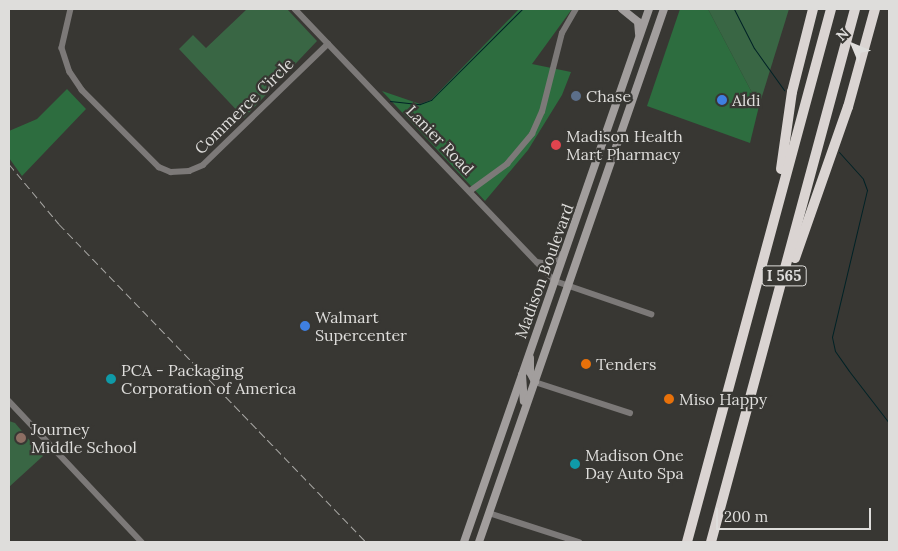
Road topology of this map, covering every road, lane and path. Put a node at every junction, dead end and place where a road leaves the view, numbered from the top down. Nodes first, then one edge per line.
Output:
1 (71, 9) edge
2 (295, 9) edge
3 (576, 9) edge
4 (622, 9) edge
5 (630, 9) edge
6 (650, 9) edge
7 (654, 9) edge
8 (813, 9) edge
9 (831, 9) edge
10 (855, 9) edge
11 (876, 9) edge
12 (663, 10) edge
13 (646, 18) junction
14 (659, 23) junction
15 (638, 42) junction
16 (328, 44) junction
17 (596, 161) junction
18 (610, 166) junction
19 (470, 191) junction
20 (775, 212) junction
21 (567, 248) junction
22 (537, 262) junction
23 (555, 281) junction
24 (568, 284) junction
25 (774, 312) junction
26 (651, 314) dead end
27 (530, 349) junction
28 (522, 375) junction
29 (535, 382) junction
30 (9, 401) edge
31 (630, 413) dead end
32 (522, 415) junction
33 (489, 513) junction
34 (142, 542) edge
35 (464, 542) edge
36 (479, 542) edge
37 (579, 542) edge
38 (688, 542) edge
39 (711, 542) edge

1 - 16 street, Commerce Circle
2 - 16 street, Lanier Road
3 - 19 street
4 - 15 main road
5 - 13 main road
6 - 13 main road, Madison Boulevard
7 - 12 main road
8 - 20 highway
9 - 20 highway, I 565
10 - 25 highway, I 565
11 - 25 highway
12 - 14 main road, Madison Boulevard
13 - 14 main road
13 - 15 main road, Madison Boulevard
14 - 18 main road, Madison Boulevard
15 - 17 main road, Madison Boulevard
16 - 19 street, Lanier Road
17 - 18 main road
17 - 21 main road, Madison Boulevard
18 - 24 main road, Madison Boulevard
19 - 22 street, Lanier Road
20 - 38 highway, I 565
21 - 22 street
21 - 23 main road, Madison Boulevard
22 - 23 street, Lanier Road
23 - 24 street
23 - 27 main road, Madison Boulevard
24 - 26 street
24 - 29 main road, Madison Boulevard
25 - 39 highway, I 565
27 - 28 main road, Madison Boulevard
27 - 29 main road
28 - 32 main road
28 - 35 main road, Madison Boulevard
29 - 31 street
29 - 32 main road, Madison Boulevard
30 - 34 street
32 - 33 main road, Madison Boulevard
33 - 36 main road, Madison Boulevard
33 - 37 street

